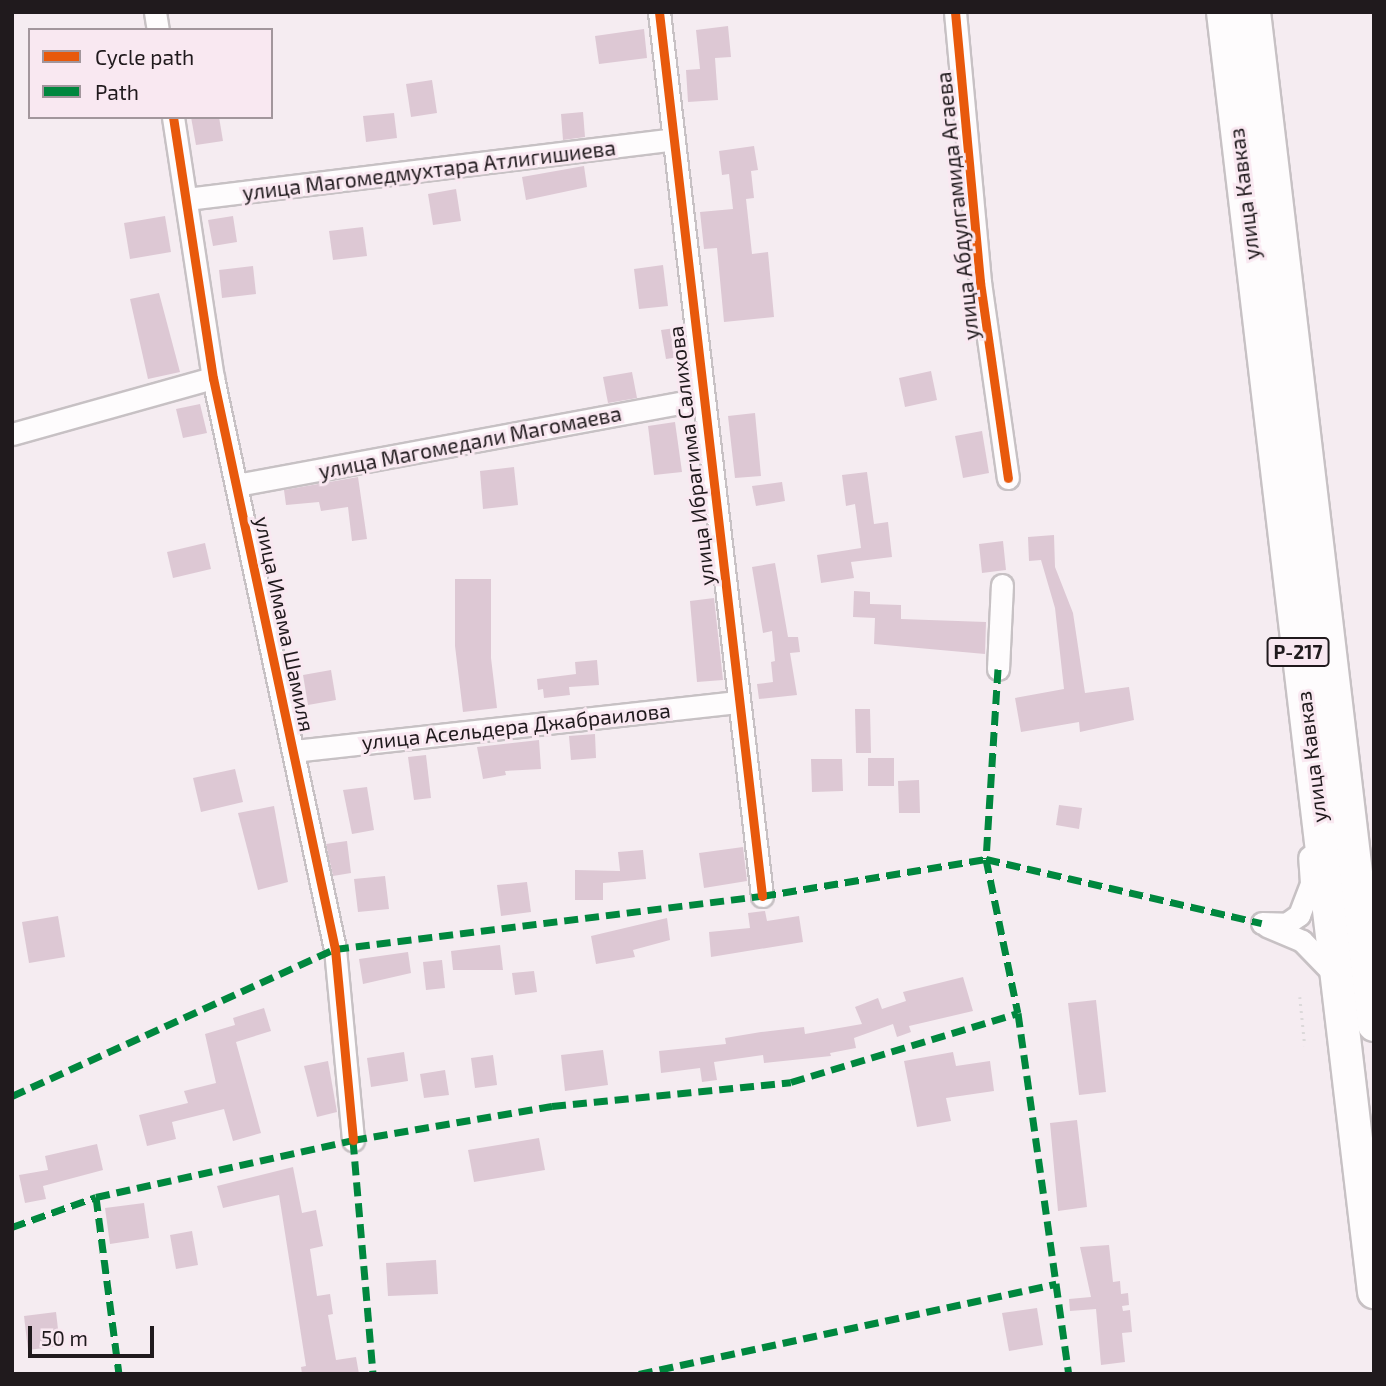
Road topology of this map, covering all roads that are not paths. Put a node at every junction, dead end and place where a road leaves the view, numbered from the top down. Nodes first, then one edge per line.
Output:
1 (659, 12) edge
2 (955, 12) edge
3 (1223, 12) edge
4 (1254, 12) edge
5 (173, 119) edge
6 (671, 140) junction
7 (187, 199) junction
8 (213, 378) junction
9 (702, 399) junction
10 (12, 434) edge
11 (1008, 478) dead end
12 (237, 485) junction
13 (1002, 585) dead end
14 (998, 668) dead end
15 (738, 702) junction
16 (294, 751) junction
17 (1314, 780) junction
18 (762, 896) dead end
19 (1336, 976) junction
20 (1374, 1025) edge
21 (352, 1139) dead end
22 (1374, 1292) edge

1 - 6 street, улица Ибрагима Салихова
2 - 11 street, улица Абдулгамида Агаева
3 - 17 highway, улица Кавказ / Р-217
4 - 20 highway, улица Кавказ / Р-217
5 - 7 street, улица Имама Шамиля
6 - 7 street, улица Магомедмухтара Атлигишиева
6 - 9 street, улица Ибрагима Салихова
7 - 8 street, улица Имама Шамиля
8 - 10 street
8 - 12 street, улица Имама Шамиля
9 - 12 street, улица Магомедали Магомаева
9 - 15 street, улица Ибрагима Салихова
12 - 16 street, улица Имама Шамиля
13 - 14 street
15 - 16 street, улица Асельдера Джабраилова
15 - 18 street, улица Ибрагима Салихова
16 - 21 street, улица Имама Шамиля
17 - 19 highway, улица Кавказ / Р-217
17 - 19 street
19 - 22 highway, улица Кавказ / Р-217

